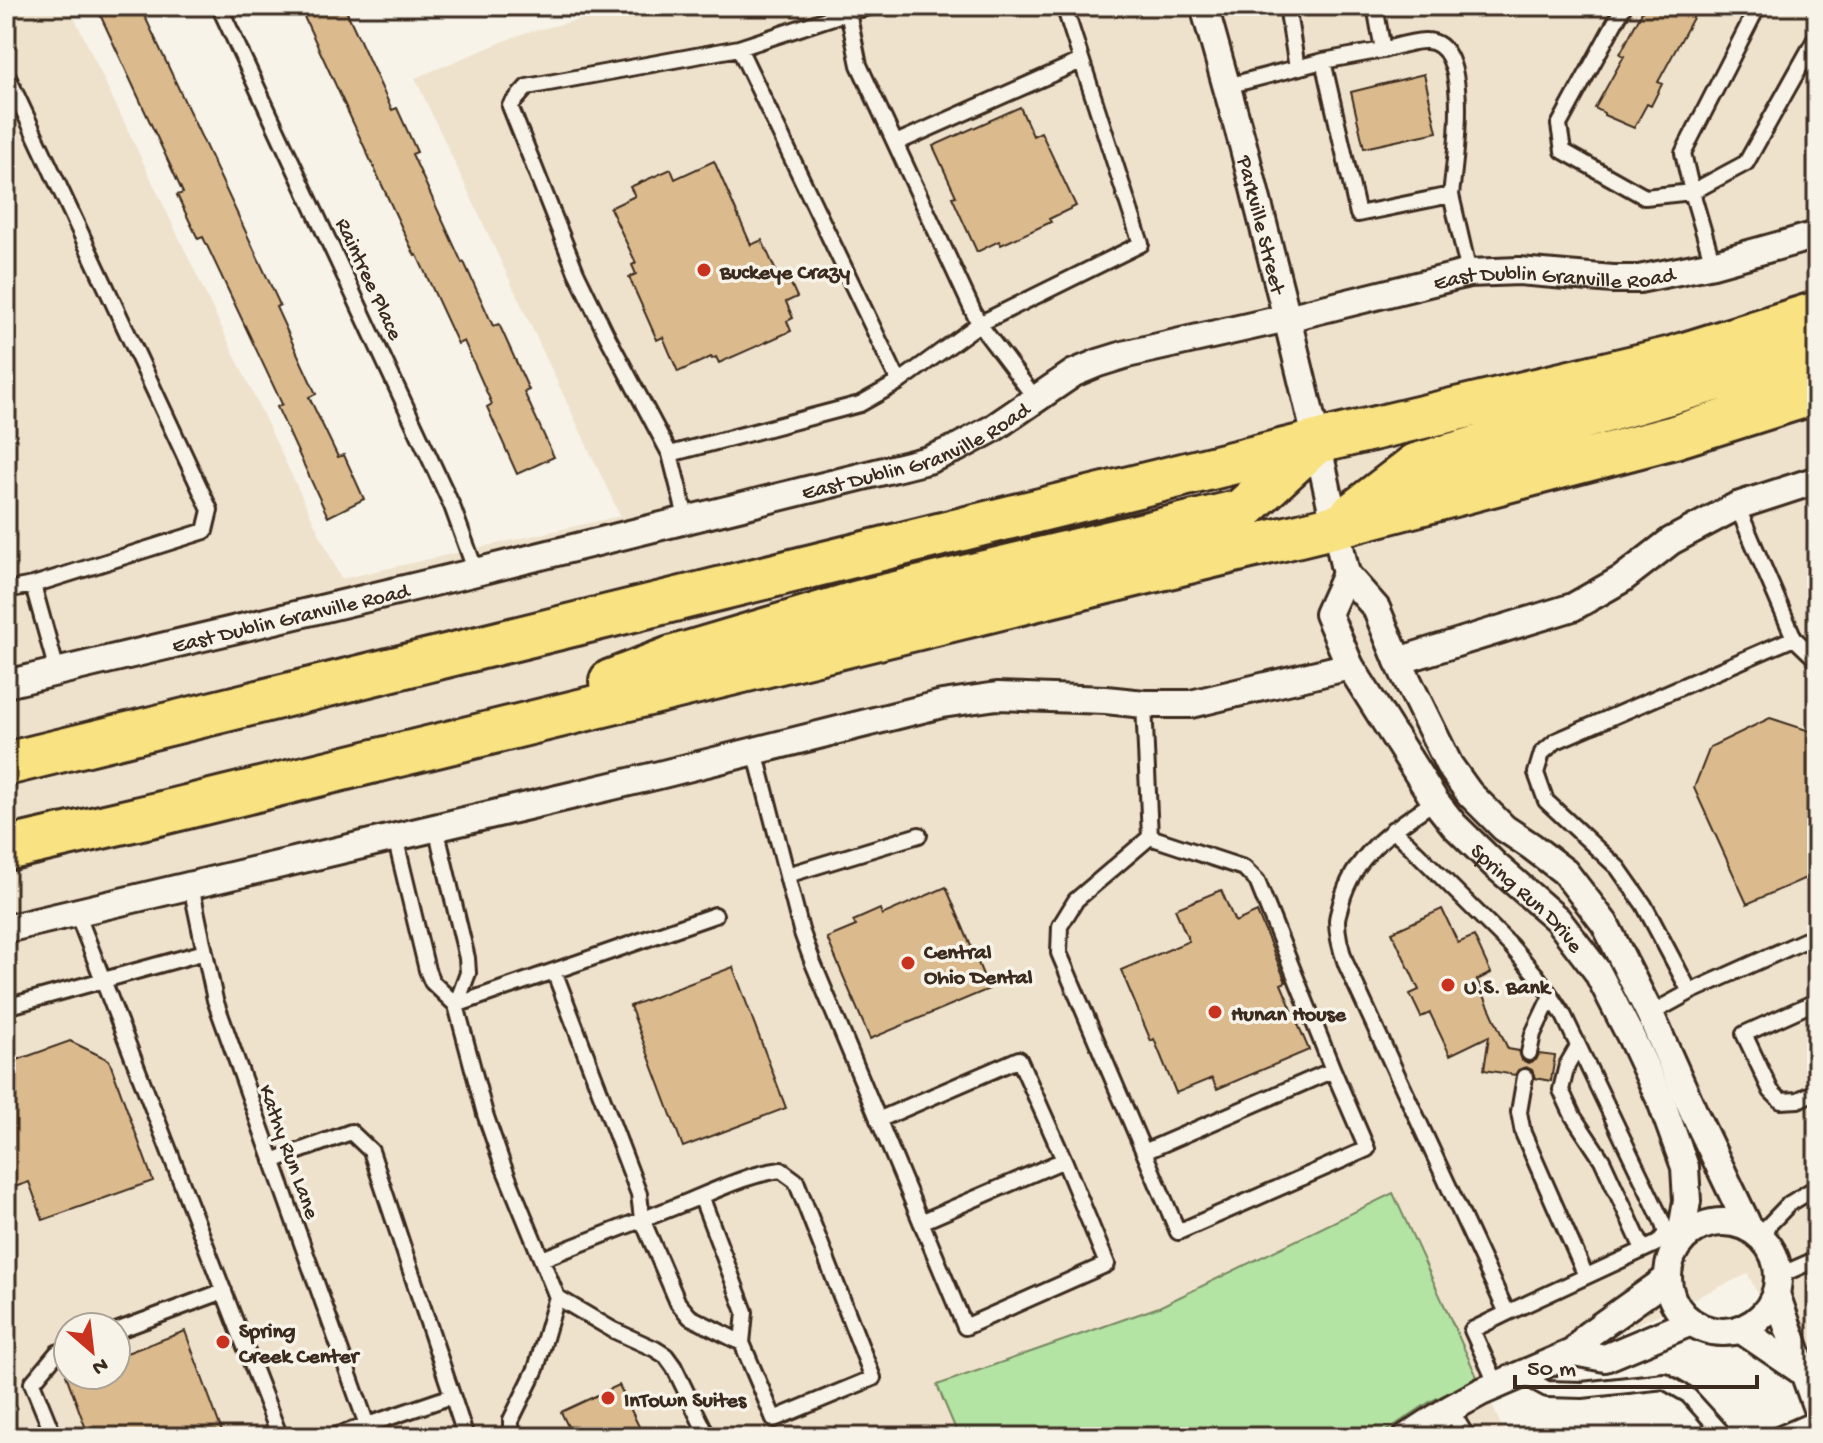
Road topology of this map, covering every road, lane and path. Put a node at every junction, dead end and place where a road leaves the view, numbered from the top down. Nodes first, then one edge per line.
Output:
1 (219, 6) edge
2 (874, 6) edge
3 (1064, 6) edge
4 (1204, 6) edge
5 (1287, 6) edge
6 (1375, 6) edge
7 (1624, 6) edge
8 (1758, 6) edge
9 (1814, 6) edge
10 (848, 12) junction
11 (1817, 12) edge
12 (1817, 36) edge
13 (739, 48) junction
14 (1383, 50) junction
15 (1081, 61) junction
16 (1323, 61) junction
17 (1297, 68) junction
18 (6, 73) edge
19 (1227, 86) junction
20 (896, 143) junction
21 (1692, 192) junction
22 (1451, 195) junction
23 (1817, 235) edge
24 (1713, 264) junction
25 (1469, 273) junction
26 (1817, 313) edge
27 (1287, 318) junction
28 (979, 324) junction
29 (1817, 351) edge
30 (899, 382) junction
31 (1817, 392) edge
32 (1035, 398) junction
33 (1317, 442) junction
34 (670, 454) junction
35 (1817, 480) edge
36 (1737, 506) junction
37 (687, 521) junction
38 (1336, 526) junction
39 (476, 572) junction
40 (1346, 574) junction
41 (33, 585) junction
42 (6, 590) edge
43 (1794, 638) junction
44 (1817, 660) edge
45 (1398, 661) junction
46 (1350, 666) junction
47 (57, 671) junction
48 (6, 684) edge
49 (1144, 704) junction
50 (469, 738) junction
51 (755, 751) junction
52 (6, 764) edge
53 (1435, 801) junction
54 (436, 828) junction
55 (1393, 829) junction
56 (919, 835) dead end
57 (395, 837) junction
58 (1150, 837) junction
59 (6, 849) edge
60 (787, 875) junction
61 (191, 886) junction
62 (77, 913) junction
63 (715, 915) dead end
64 (6, 929) edge
65 (1817, 935) edge
66 (205, 952) junction
67 (554, 971) junction
68 (102, 979) junction
69 (1690, 992) junction
70 (1551, 996) junction
71 (1817, 1001) edge
72 (456, 1005) junction
73 (6, 1007) edge
74 (1650, 1014) junction
75 (1578, 1046) junction
76 (1529, 1053) dead end
77 (1333, 1070) junction
78 (1525, 1077) dead end
79 (1817, 1091) edge
80 (878, 1120) junction
81 (1144, 1152) junction
82 (1064, 1160) junction
83 (272, 1161) junction
84 (1817, 1187) edge
85 (701, 1196) junction
86 (642, 1219) junction
87 (921, 1222) junction
88 (1754, 1231) junction
89 (1680, 1242) junction
90 (1643, 1249) junction
91 (542, 1259) junction
92 (1817, 1259) edge
93 (1586, 1276) junction
94 (1668, 1278) junction
95 (1777, 1285) junction
96 (224, 1291) junction
97 (557, 1297) junction
98 (1507, 1313) junction
99 (1691, 1322) junction
100 (132, 1325) edge
101 (1740, 1329) junction
102 (742, 1343) junction
103 (1574, 1352) junction
104 (52, 1359) edge
105 (1803, 1372) junction
106 (1521, 1375) junction
107 (1497, 1385) junction
108 (452, 1396) junction
109 (1450, 1409) junction
110 (1817, 1409) edge
111 (1817, 1418) edge
112 (367, 1425) junction
113 (54, 1437) edge
114 (280, 1437) edge
115 (332, 1437) edge
116 (466, 1437) edge
117 (511, 1437) edge
118 (708, 1437) edge
119 (1407, 1437) edge
120 (1467, 1437) edge
121 (1726, 1437) edge
122 (1773, 1437) edge

1 - 39 lane, Raintree Place
2 - 10 lane
3 - 15 lane
4 - 19 street, Parkville Street
5 - 17 lane
6 - 14 lane
7 - 21 lane
8 - 21 lane
9 - 11 lane
10 - 13 lane
10 - 20 lane
12 - 21 lane
13 - 30 lane
13 - 34 lane
14 - 16 lane
14 - 22 lane
15 - 20 lane
15 - 28 lane
16 - 17 lane
16 - 22 lane
17 - 19 lane
18 - 41 lane
19 - 27 street, Parkville Street
20 - 28 lane
21 - 24 lane
22 - 25 lane
23 - 24 street, East Dublin Granville Road
24 - 25 street, East Dublin Granville Road
25 - 27 street, East Dublin Granville Road
26 - 33 main road
27 - 32 street, East Dublin Granville Road
27 - 33 street, Parkville Street
28 - 30 lane
28 - 32 lane
29 - 38 main road
30 - 34 lane
31 - 38 main road
32 - 37 street, East Dublin Granville Road
33 - 38 street, Spring Run Drive
33 - 50 main road
33 - 52 main road
34 - 37 lane
35 - 36 street
36 - 43 lane
36 - 45 street
37 - 39 street, East Dublin Granville Road
38 - 40 street, Spring Run Drive
38 - 50 main road
39 - 47 street, East Dublin Granville Road
40 - 45 street, Spring Run Drive
40 - 46 street, Spring Run Drive
41 - 42 lane
41 - 47 lane
43 - 44 lane
43 - 69 lane
45 - 74 street, Spring Run Drive
46 - 49 street
46 - 53 street, Spring Run Drive
47 - 48 street, East Dublin Granville Road
49 - 51 street
49 - 58 lane
50 - 59 main road
51 - 54 street
51 - 60 lane
53 - 55 lane
53 - 89 street, Spring Run Drive
54 - 57 street
54 - 72 lane
55 - 70 lane
55 - 98 lane
56 - 60 lane
57 - 61 street
57 - 72 lane
58 - 77 lane
58 - 81 lane
60 - 80 lane
61 - 62 street
61 - 66 lane, Kathy Run Lane
62 - 64 street
62 - 68 lane
63 - 67 lane
65 - 69 lane
66 - 68 lane
66 - 83 lane, Kathy Run Lane
67 - 72 lane
67 - 86 lane
68 - 73 lane
68 - 96 lane
69 - 74 lane
70 - 75 lane
70 - 76 lane
71 - 79 lane
72 - 91 lane
74 - 88 street, Spring Run Drive
75 - 90 lane
75 - 90 lane
77 - 81 lane
77 - 81 lane
78 - 93 lane
80 - 82 lane
80 - 87 lane
82 - 87 lane
82 - 87 lane
83 - 108 lane
83 - 112 lane, Kathy Run Lane
84 - 88 lane
85 - 86 lane
85 - 102 lane
85 - 102 lane
86 - 91 lane
86 - 102 lane
88 - 89 street
88 - 95 street
89 - 94 street
90 - 93 lane
91 - 97 lane
92 - 95 lane
93 - 98 lane
94 - 99 street
94 - 103 street
95 - 101 street
95 - 105 street
96 - 100 lane
96 - 114 lane
97 - 117 lane
97 - 118 lane
98 - 107 lane
99 - 101 street
99 - 103 street
101 - 105 street
103 - 106 street
104 - 113 lane
105 - 110 street
106 - 107 street
106 - 121 lane
107 - 109 street
108 - 112 lane
108 - 116 lane
109 - 119 street
109 - 120 lane
111 - 122 lane
112 - 115 lane

